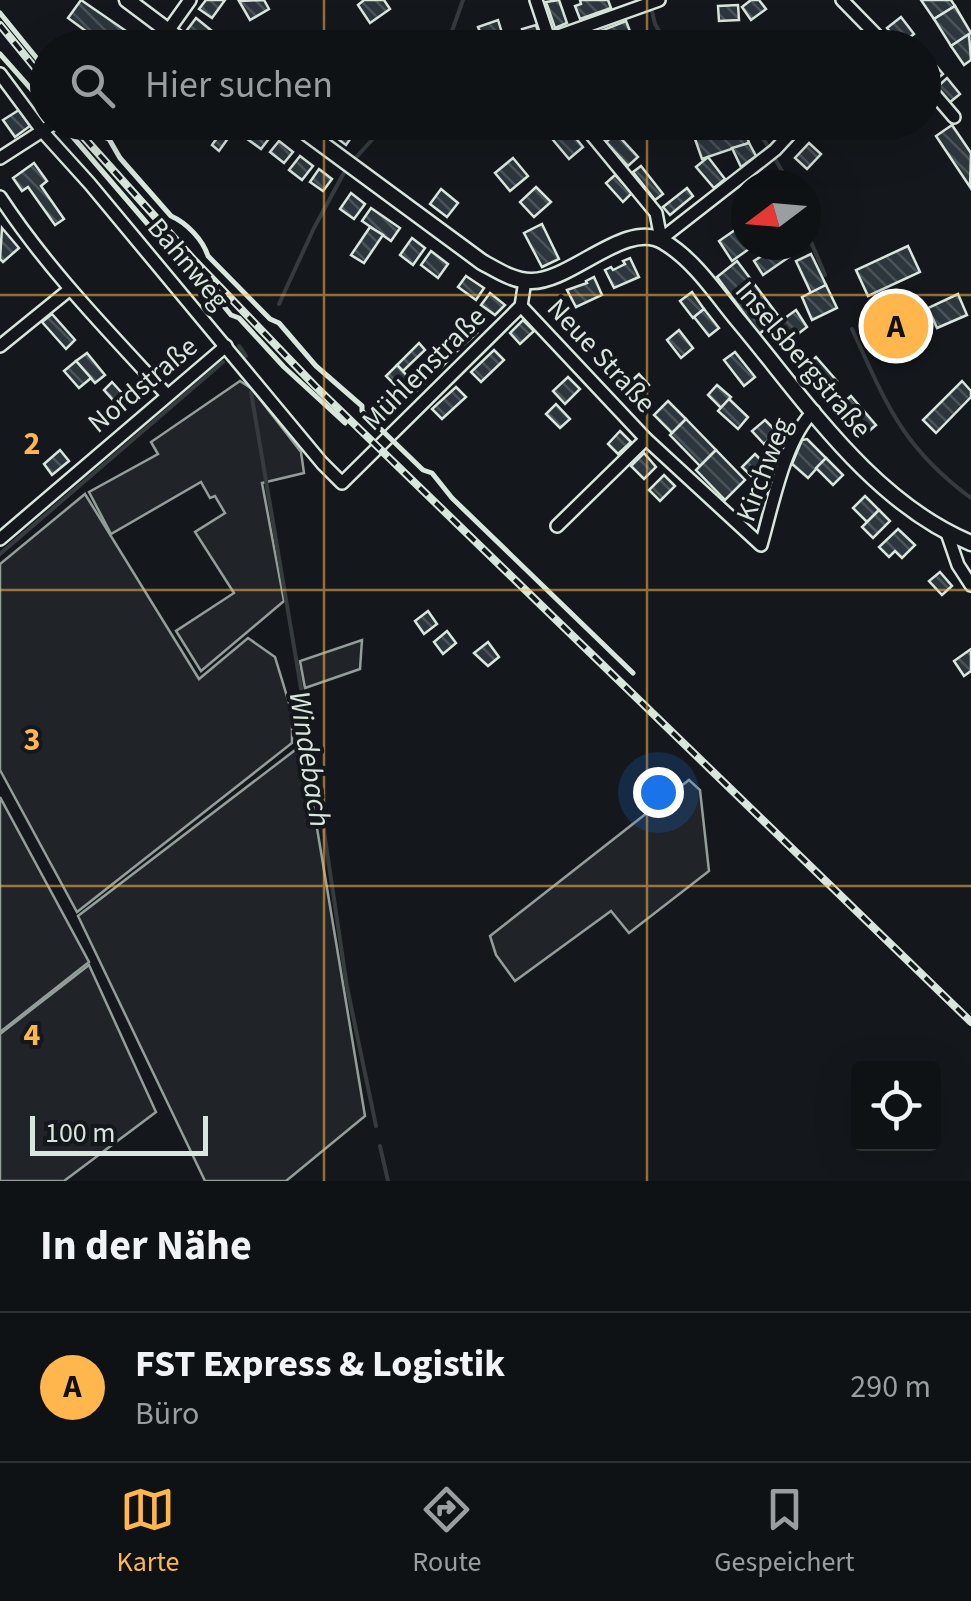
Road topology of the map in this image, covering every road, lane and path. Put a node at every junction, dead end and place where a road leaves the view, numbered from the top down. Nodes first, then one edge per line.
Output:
1 (128, 0) edge
2 (190, 0) edge
3 (536, 0) edge
4 (842, 0) edge
5 (653, 2) edge
6 (167, 30) edge
7 (169, 30) edge
8 (546, 30) edge
9 (583, 30) edge
10 (867, 30) edge
11 (0, 74) edge
12 (941, 102) edge
13 (30, 114) edge
14 (954, 117) dead end
15 (30, 140) edge
16 (50, 140) edge
17 (316, 140) edge
18 (596, 140) edge
19 (784, 140) edge
20 (0, 158) edge
21 (0, 197) edge
22 (661, 239) junction
23 (525, 281) junction
24 (69, 290) junction
25 (521, 306) junction
26 (0, 346) edge
27 (226, 346) junction
28 (167, 395) junction
29 (814, 412) junction
30 (646, 438) junction
31 (342, 482) joint
32 (557, 526) dead end
33 (947, 533) junction
34 (0, 539) edge
35 (971, 543) edge
36 (761, 545) joint
37 (971, 585) edge

1 - 6 street
2 - 7 street
3 - 8 street
4 - 10 street
5 - 9 street
11 - 13 street, Bahnweg
12 - 14 street
15 - 20 street
16 - 27 street, Bahnweg
17 - 23 street
18 - 22 street
19 - 22 street
21 - 24 street
22 - 23 street
22 - 29 street, Inselsbergstraße
23 - 25 street, Mühlenstraße
24 - 26 street
24 - 28 street
25 - 30 street, Neue Straße
25 - 31 street, Mühlenstraße
27 - 28 street, Nordstraße
27 - 31 street, Bahnweg
28 - 34 street, Nordstraße
29 - 33 street, Inselsbergstraße
29 - 36 street, Kirchweg
30 - 32 street, Neue Straße
30 - 36 street, Neue Straße
33 - 35 street, Inselsbergstraße
33 - 37 street

